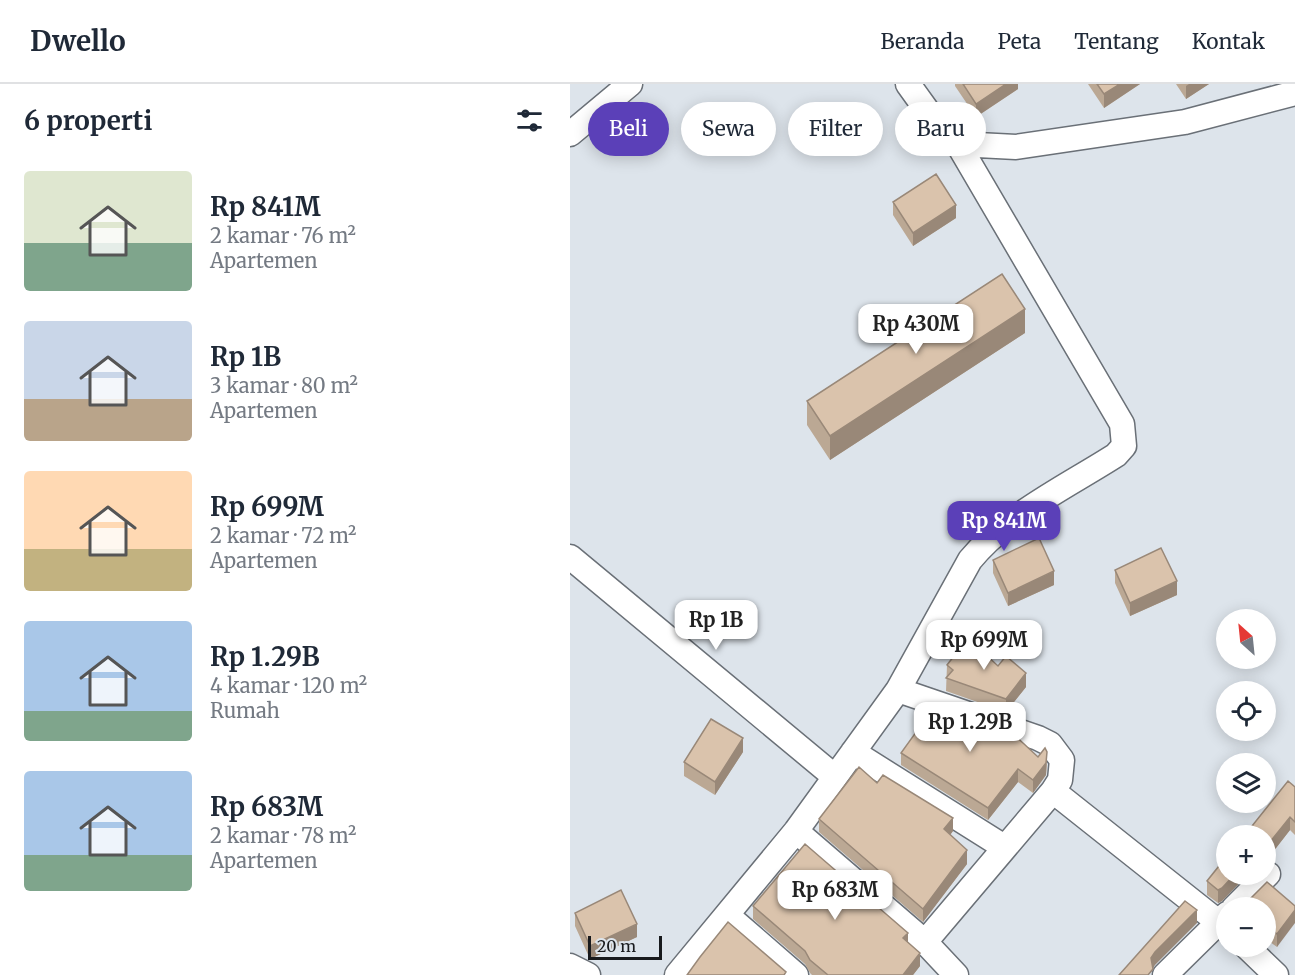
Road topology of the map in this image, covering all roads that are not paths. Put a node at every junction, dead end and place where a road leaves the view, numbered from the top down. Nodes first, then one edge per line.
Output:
1 (630, 84) edge
2 (908, 84) edge
3 (1295, 93) edge
4 (921, 102) edge
5 (570, 134) edge
6 (986, 145) edge
7 (965, 156) edge
8 (570, 557) edge
9 (898, 690) junction
10 (853, 752) junction
11 (835, 777) junction
12 (1053, 791) junction
13 (796, 831) junction
14 (1004, 847) junction
15 (1258, 885) edge
16 (1247, 897) edge
17 (1216, 910) edge
18 (728, 916) junction
19 (1216, 928) edge
20 (925, 942) junction
21 (1257, 957) edge
22 (570, 966) edge
23 (588, 975) edge
24 (677, 975) edge
25 (796, 975) edge
26 (956, 975) edge
27 (1165, 975) edge
28 (1276, 975) edge

1 - 5 street
2 - 4 street
3 - 6 street
7 - 9 street
8 - 11 street
9 - 10 street
9 - 12 street
10 - 11 street
10 - 14 street
11 - 13 street
12 - 14 street
12 - 17 street
13 - 18 street
13 - 20 street
14 - 20 street
15 - 16 street
18 - 24 street
18 - 25 street
19 - 27 street
20 - 26 street
21 - 28 street
22 - 23 street

